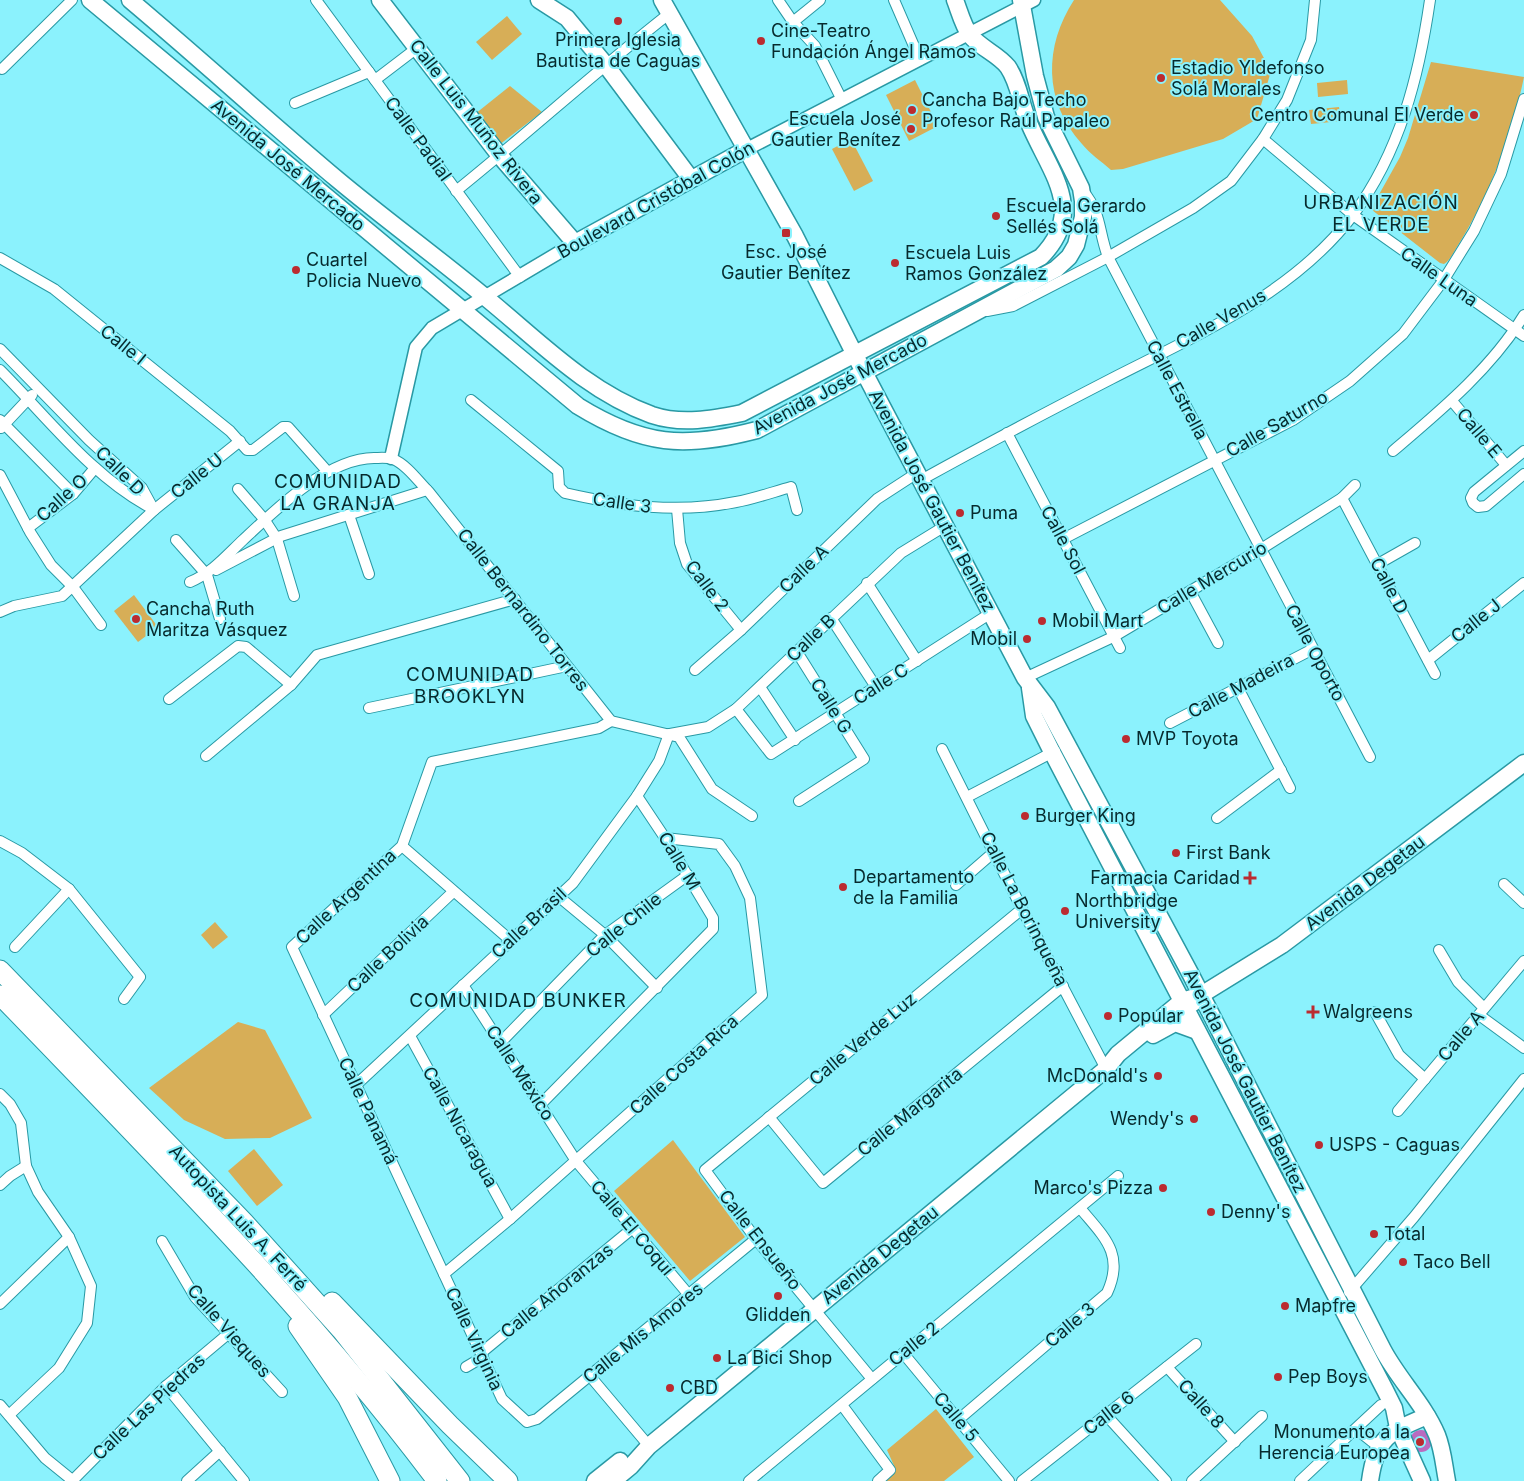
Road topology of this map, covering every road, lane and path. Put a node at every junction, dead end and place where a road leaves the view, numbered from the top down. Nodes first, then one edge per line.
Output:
1 (72, 0) edge
2 (90, 0) edge
3 (130, 0) edge
4 (316, 0) edge
5 (380, 0) edge
6 (539, 0) edge
7 (778, 0) edge
8 (820, 0) edge
9 (894, 0) edge
10 (955, 0) edge
11 (1315, 0) edge
12 (1430, 0) edge
13 (1026, 2) edge
14 (666, 7) edge
15 (793, 22) junction
16 (969, 35) junction
17 (417, 48) junction
18 (1032, 58) junction
19 (920, 60) junction
20 (605, 64) junction
21 (1006, 64) junction
22 (2, 68) dead end
23 (372, 76) junction
24 (1524, 99) edge
25 (842, 100) junction
26 (295, 103) dead end
27 (1263, 139) junction
28 (745, 150) junction
29 (500, 156) junction
30 (691, 179) junction
31 (1081, 188) junction
32 (456, 191) junction
33 (1353, 215) junction
34 (575, 243) junction
35 (1108, 257) junction
36 (2, 263) edge
37 (520, 276) junction
38 (1443, 281) junction
39 (484, 296) junction
40 (462, 309) junction
41 (975, 313) junction
42 (1524, 315) edge
43 (1515, 329) junction
44 (1524, 336) edge
45 (0, 349) edge
46 (855, 355) junction
47 (1158, 355) junction
48 (0, 370) edge
49 (864, 373) junction
50 (38, 388) junction
51 (28, 399) junction
52 (471, 400) dead end
53 (1452, 401) junction
54 (2, 424) edge
55 (1007, 433) junction
56 (240, 441) junction
57 (1393, 451) dead end
58 (1524, 451) edge
59 (391, 458) junction
60 (1214, 460) junction
61 (1506, 465) junction
62 (95, 468) junction
63 (326, 471) junction
64 (1524, 474) edge
65 (0, 475) edge
66 (919, 477) junction
67 (1355, 485) dead end
68 (238, 489) dead end
69 (427, 490) junction
70 (4, 491) edge
71 (73, 494) junction
72 (1342, 498) junction
73 (676, 509) junction
74 (154, 510) junction
75 (797, 510) dead end
76 (349, 515) junction
77 (264, 519) junction
78 (945, 526) junction
79 (28, 528) junction
80 (277, 538) junction
81 (1063, 539) junction
82 (176, 540) dead end
83 (1415, 544) dead end
84 (1261, 549) junction
85 (1378, 564) junction
86 (369, 574) dead end
87 (206, 575) junction
88 (190, 582) dead end
89 (1524, 582) edge
90 (867, 583) junction
91 (73, 587) junction
92 (1190, 591) junction
93 (294, 596) dead end
94 (515, 599) junction
95 (0, 612) edge
96 (991, 613) junction
97 (831, 618) junction
98 (220, 619) dead end
99 (101, 625) dead end
100 (742, 630) junction
101 (1113, 637) junction
102 (1218, 643) dead end
103 (1120, 648) dead end
104 (1312, 648) junction
105 (797, 652) junction
106 (1428, 660) junction
107 (917, 661) junction
108 (567, 666) junction
109 (695, 670) dead end
110 (1435, 674) dead end
111 (1027, 682) junction
112 (291, 685) junction
113 (760, 687) junction
114 (876, 687) junction
115 (1238, 688) junction
116 (169, 699) dead end
117 (369, 708) dead end
118 (736, 708) junction
119 (835, 713) junction
120 (611, 721) junction
121 (1170, 723) dead end
122 (669, 734) junction
123 (794, 740) junction
124 (1067, 744) junction
125 (942, 749) dead end
126 (1052, 752) junction
127 (206, 756) dead end
128 (1370, 757) dead end
129 (1524, 764) edge
130 (1281, 770) junction
131 (1290, 788) dead end
132 (637, 796) junction
133 (967, 797) junction
134 (800, 801) dead end
135 (752, 816) dead end
136 (1217, 818) dead end
137 (666, 838) junction
138 (0, 841) edge
139 (402, 846) junction
140 (994, 852) junction
141 (688, 875) junction
142 (1504, 884) dead end
143 (956, 885) dead end
144 (68, 889) junction
145 (453, 892) junction
146 (558, 896) junction
147 (1524, 903) edge
148 (1022, 909) junction
149 (605, 935) junction
150 (510, 940) junction
151 (15, 946) dead end
152 (292, 947) joint
153 (1439, 950) dead end
154 (1524, 961) edge
155 (0, 970) edge
156 (463, 985) junction
157 (1063, 986) junction
158 (657, 988) junction
159 (0, 995) edge
160 (1201, 995) junction
161 (124, 999) dead end
162 (1184, 1005) junction
163 (1482, 1011) junction
164 (1375, 1012) dead end
165 (323, 1015) junction
166 (1197, 1031) junction
167 (410, 1036) junction
168 (1151, 1036) junction
169 (501, 1042) junction
170 (1524, 1048) edge
171 (1109, 1066) junction
172 (1425, 1079) junction
173 (1524, 1079) edge
174 (356, 1085) junction
175 (0, 1094) edge
176 (541, 1104) junction
177 (1398, 1111) dead end
178 (769, 1117) junction
179 (576, 1161) junction
180 (26, 1166) junction
181 (705, 1170) joint
182 (1118, 1176) dead end
183 (0, 1185) edge
184 (1080, 1208) junction
185 (510, 1219) junction
186 (244, 1222) junction
187 (223, 1227) junction
188 (633, 1228) junction
189 (69, 1236) junction
190 (756, 1239) junction
191 (162, 1241) dead end
192 (444, 1274) junction
193 (1352, 1290) junction
194 (689, 1295) junction
195 (1337, 1298) junction
196 (0, 1304) edge
197 (815, 1309) junction
198 (228, 1334) junction
199 (1196, 1344) dead end
200 (903, 1353) junction
201 (482, 1355) junction
202 (466, 1367) dead end
203 (1167, 1367) junction
204 (590, 1376) junction
205 (872, 1379) junction
206 (166, 1386) junction
207 (282, 1392) dead end
208 (0, 1405) edge
209 (842, 1405) junction
210 (1381, 1405) dead end
211 (9, 1415) junction
212 (1106, 1415) junction
213 (1262, 1416) dead end
214 (1427, 1416) junction
215 (958, 1420) junction
216 (527, 1422) joint
217 (1398, 1428) junction
218 (1352, 1432) junction
219 (1235, 1442) junction
220 (649, 1446) junction
221 (220, 1451) junction
222 (1377, 1454) junction
223 (1414, 1461) junction
224 (72, 1480) edge
225 (187, 1481) edge
226 (244, 1481) edge
227 (390, 1481) edge
228 (437, 1481) edge
229 (460, 1481) edge
230 (508, 1481) edge
231 (595, 1481) edge
232 (613, 1481) edge
233 (749, 1481) edge
234 (878, 1481) edge
235 (1008, 1481) edge
236 (1022, 1481) edge
237 (1166, 1481) edge
238 (1192, 1481) edge
239 (1300, 1481) edge
240 (1370, 1481) edge
241 (1422, 1481) edge
242 (1447, 1481) edge

1 - 22 street
2 - 40 main road, Avenida José Mercado
3 - 39 main road, Avenida José Mercado
4 - 23 street, Calle Padial
5 - 17 main road, Calle Luis Muñoz Rivera
6 - 20 main road
7 - 15 street
8 - 15 street
9 - 19 street
10 - 16 main road
11 - 27 street
12 - 33 street, Calle Venus
13 - 16 street, Boulevard Cristóbal Colón
13 - 18 main road, Avenida José Mercado
14 - 20 street
14 - 28 main road, Avenida José Gautier Benítez
15 - 25 street
16 - 19 street, Boulevard Cristóbal Colón
16 - 21 main road, Avenida José Mercado
17 - 23 street
17 - 29 main road, Calle Luis Muñoz Rivera
18 - 21 main road
18 - 31 main road, Avenida José Mercado
19 - 25 street, Boulevard Cristóbal Colón
20 - 29 street
20 - 30 main road
21 - 46 main road, Avenida José Mercado
23 - 26 street
23 - 32 street, Calle Padial
24 - 38 street, Calle Saturno
25 - 28 street, Boulevard Cristóbal Colón
27 - 33 street, Calle Luna
27 - 35 street
28 - 30 main road, Boulevard Cristóbal Colón
28 - 46 main road, Avenida José Gautier Benítez
29 - 32 street
29 - 34 main road, Calle Luis Muñoz Rivera
30 - 34 main road, Boulevard Cristóbal Colón
31 - 35 street, Calle Estrella
31 - 41 main road, Avenida José Mercado
32 - 37 street, Calle Padial
33 - 38 street, Calle Luna
33 - 47 street, Calle Venus
34 - 37 street, Boulevard Cristóbal Colón
35 - 41 street
35 - 47 street, Calle Estrella
36 - 56 street, Calle I
37 - 39 street, Boulevard Cristóbal Colón
38 - 43 street, Calle Luna
38 - 60 street, Calle Saturno
39 - 40 street, Boulevard Cristóbal Colón
39 - 46 main road, Avenida José Mercado
40 - 49 main road, Avenida José Mercado
40 - 59 street, Boulevard Cristóbal Colón
41 - 49 main road, Avenida José Mercado
42 - 43 street
43 - 44 street, Calle Luna
43 - 53 street
45 - 50 street, Calle D
46 - 49 main road, Avenida José Gautier Benítez
47 - 55 street, Calle Venus
47 - 60 street, Calle Estrella
48 - 51 street, Calle D
49 - 66 main road, Avenida José Gautier Benítez
50 - 51 street
50 - 74 street, Calle D
51 - 54 street
51 - 62 street, Calle D
52 - 73 street, Calle 3
53 - 57 street
53 - 61 street, Calle E
54 - 71 street
55 - 66 street, Calle Venus
55 - 81 street, Calle Sol
56 - 63 street
56 - 74 street, Calle U
58 - 61 street
59 - 63 street
59 - 69 street, Calle Bernardino Torres
60 - 81 street, Calle Saturno
60 - 84 street, Calle Estrella
61 - 64 street
62 - 71 street, Calle O
62 - 74 street, Calle D
63 - 77 street
65 - 70 street, Calle O
66 - 78 main road, Avenida José Gautier Benítez
66 - 100 street, Calle A
67 - 72 street, Calle Mercurio
68 - 77 street
69 - 76 street
69 - 94 street, Calle Bernardino Torres
70 - 79 street, Calle O
71 - 79 street, Calle O
72 - 84 street, Calle Mercurio
72 - 85 street, Calle D
73 - 75 street, Calle 3
73 - 100 street, Calle 2
74 - 91 street, Calle U
76 - 80 street
76 - 86 street
77 - 80 street
77 - 87 street
78 - 90 street, Calle B
78 - 96 main road, Avenida José Gautier Benítez
79 - 91 street, Calle O
80 - 87 street
80 - 93 street
81 - 101 street, Calle Sol
82 - 87 street
83 - 85 street
84 - 92 street, Calle Mercurio
84 - 104 street, Calle Oporto
85 - 106 street, Calle D
87 - 88 street
87 - 98 street
89 - 106 street, Calle J
90 - 97 street, Calle B
90 - 107 street
91 - 95 street, Calle U
91 - 99 street, Calle O
92 - 101 street, Calle Mercurio
92 - 102 street
94 - 108 street, Calle Bernardino Torres
94 - 112 street
96 - 107 street, Calle C
96 - 111 main road, Avenida José Gautier Benítez
97 - 105 street, Calle B
97 - 114 street
100 - 109 street, Calle A
101 - 103 street, Calle Sol
101 - 111 street, Calle Mercurio
104 - 115 street, Calle Madeira
104 - 128 street, Calle Oporto
105 - 113 street, Calle B
105 - 119 street, Calle G
106 - 110 street, Calle D
107 - 114 street, Calle C
108 - 117 street
108 - 120 street, Calle Bernardino Torres
111 - 124 main road, Avenida José Gautier Benítez
111 - 126 main road, Avenida José Gautier Benítez
112 - 116 street
112 - 127 street
113 - 118 street, Calle B
113 - 123 street
114 - 119 street, Calle C
115 - 121 street, Calle Madeira
115 - 130 street
118 - 122 street, Calle B
118 - 123 street, Calle C
119 - 123 street, Calle C
119 - 134 street, Calle G
120 - 122 street
120 - 139 street, Calle Argentina
122 - 132 street, Calle Brasil
122 - 135 street
124 - 126 street
124 - 160 main road, Avenida José Gautier Benítez
125 - 133 street, Calle La Borinqueña
126 - 133 street
126 - 162 main road, Avenida José Gautier Benítez
129 - 160 main road, Avenida Degetau
130 - 131 street
130 - 136 street
132 - 137 street, Calle M
132 - 146 street, Calle Brasil
133 - 140 street, Calle La Borinqueña
137 - 141 street, Calle M
137 - 179 street, Calle Costa Rica
138 - 144 street
139 - 145 street
139 - 152 street, Calle Argentina
140 - 143 street
140 - 148 street, Calle La Borinqueña
141 - 149 street, Calle Chile
141 - 158 street, Calle M
142 - 147 street
144 - 151 street
144 - 161 street
145 - 150 street
145 - 165 street, Calle Bolivia
146 - 149 street
146 - 150 street, Calle Brasil
148 - 157 street, Calle La Borinqueña
148 - 178 street, Calle Verde Luz
149 - 158 street
149 - 169 street, Calle Chile
150 - 156 street, Calle Brasil
152 - 165 street, Calle Panamá
153 - 163 street
154 - 163 street, Calle A
155 - 186 highway, Autopista Luis A. Ferré
156 - 167 street, Calle Brasil
156 - 169 street, Calle México
157 - 171 street, Calle La Borinqueña
157 - 178 street, Calle Margarita
158 - 176 street
159 - 187 highway, Autopista Luis A. Ferré
160 - 162 main road, Avenida Degetau
160 - 193 main road, Avenida José Gautier Benítez
162 - 166 main road, Avenida José Gautier Benítez
162 - 168 main road, Avenida Degetau
162 - 171 main road, Avenida Degetau
163 - 170 street
163 - 172 street, Calle A
164 - 172 street
165 - 174 street, Calle Panamá
166 - 168 main road
166 - 195 main road, Avenida José Gautier Benítez
167 - 174 street, Calle Brasil
167 - 185 street, Calle Nicaragua
168 - 171 main road, Avenida Degetau
169 - 176 street, Calle México
171 - 197 main road, Avenida Degetau
172 - 177 street, Calle A
173 - 193 street
174 - 192 street, Calle Panamá
175 - 180 street
176 - 179 street, Calle México
178 - 181 street, Calle Verde Luz
179 - 185 street, Calle Costa Rica
179 - 188 street, Calle El Coquí
180 - 183 street
180 - 189 street
181 - 190 street, Calle Ensueño
182 - 184 street, Calle 2
184 - 200 street, Calle 2
184 - 215 street, Calle 3
185 - 192 street, Calle Costa Rica
186 - 229 highway, Autopista Luis A. Ferré
186 - 230 highway
187 - 227 highway
187 - 228 highway, Autopista Luis A. Ferré
188 - 194 street, Calle El Coquí
188 - 201 street, Calle Añoranzas
189 - 196 street
189 - 211 street
190 - 194 street, Calle Mis Amores
190 - 197 street, Calle Ensueño
191 - 198 street, Calle Vieques
192 - 201 street, Calle Virginia
193 - 195 street
193 - 214 main road, Avenida José Gautier Benítez
194 - 204 street, Calle Mis Amores
195 - 217 main road, Avenida José Gautier Benítez
197 - 205 street, Calle Ensueño
197 - 220 main road, Avenida Degetau
198 - 206 street, Calle Las Piedras
198 - 207 street, Calle Vieques
199 - 203 street, Calle 6
200 - 205 street, Calle 2
200 - 215 street, Calle 5
201 - 202 street, Calle Añoranzas
201 - 216 street, Calle Virginia
203 - 212 street, Calle 6
203 - 219 street, Calle 8
204 - 216 street, Calle Mis Amores
204 - 220 street
205 - 209 street, Calle 2
206 - 221 street
206 - 224 street, Calle Las Piedras
208 - 211 street
209 - 233 street, Calle 2
209 - 234 street
210 - 218 street
211 - 224 street
212 - 236 street, Calle 6
212 - 237 street
213 - 219 street, Calle 8
214 - 217 main road
214 - 242 main road, Avenida José Gautier Benítez
215 - 235 street, Calle 5
217 - 222 main road
217 - 223 main road, Avenida José Gautier Benítez
218 - 222 street
218 - 239 street
219 - 238 street, Calle 8
220 - 231 main road, Avenida Degetau
220 - 232 main road, Avenida Degetau
221 - 225 street
221 - 226 street
222 - 223 main road
222 - 240 main road
223 - 241 main road, Avenida José Gautier Benítez

